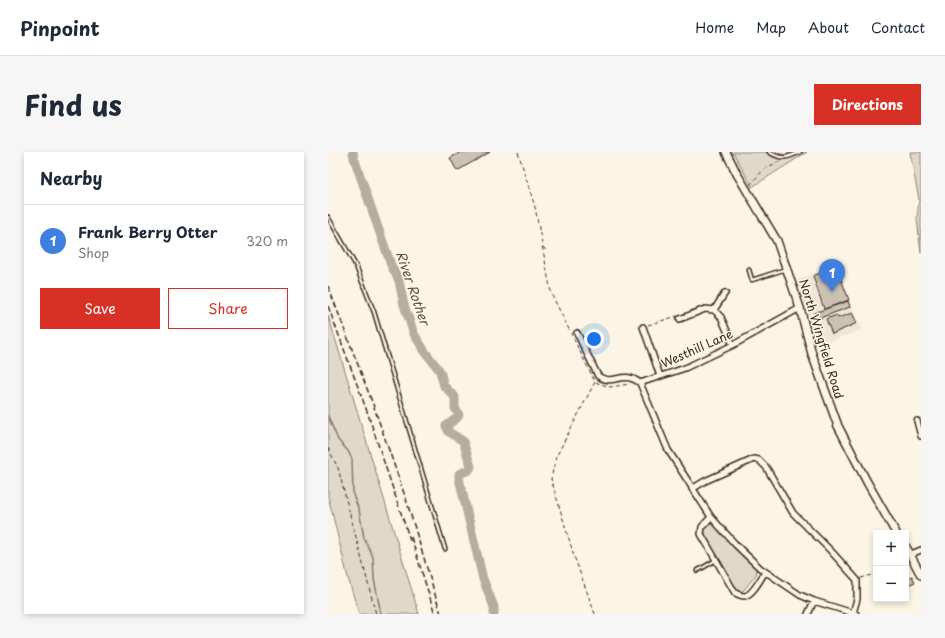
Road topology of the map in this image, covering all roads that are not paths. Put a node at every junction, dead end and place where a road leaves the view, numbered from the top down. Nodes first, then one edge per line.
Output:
1 (726, 152) edge
2 (769, 152) edge
3 (800, 152) edge
4 (328, 217) edge
5 (787, 269) junction
6 (749, 270) dead end
7 (725, 293) dead end
8 (800, 308) junction
9 (714, 310) junction
10 (680, 319) road end
11 (643, 327) road end
12 (816, 331) dead end
13 (577, 333) dead end
14 (807, 334) junction
15 (733, 344) junction
16 (660, 376) junction
17 (640, 383) junction
18 (917, 421) dead end
19 (921, 436) edge
20 (692, 489) junction
21 (711, 517) junction
22 (894, 530) edge
23 (445, 549) dead end
24 (921, 550) edge
25 (910, 554) joint
26 (716, 560) junction
27 (696, 571) dead end
28 (765, 572) junction
29 (921, 575) edge
30 (814, 602) junction
31 (854, 613) edge
32 (808, 614) edge

1 - 5 main road, North Wingfield Road
2 - 3 lane
4 - 23 lane
5 - 6 lane
5 - 8 main road, North Wingfield Road
7 - 9 street
8 - 14 main road, North Wingfield Road
8 - 15 street, Westhill Lane
9 - 10 street
9 - 15 street
11 - 16 street
12 - 14 lane
13 - 17 street
14 - 22 main road, North Wingfield Road
15 - 16 street, Westhill Lane
16 - 17 street, Westhill Lane
17 - 20 street
18 - 19 street
20 - 21 street
20 - 31 street
21 - 26 street
21 - 28 street
24 - 25 street
25 - 29 main road
26 - 27 lane
26 - 28 street
28 - 30 street
30 - 31 street
30 - 32 street

